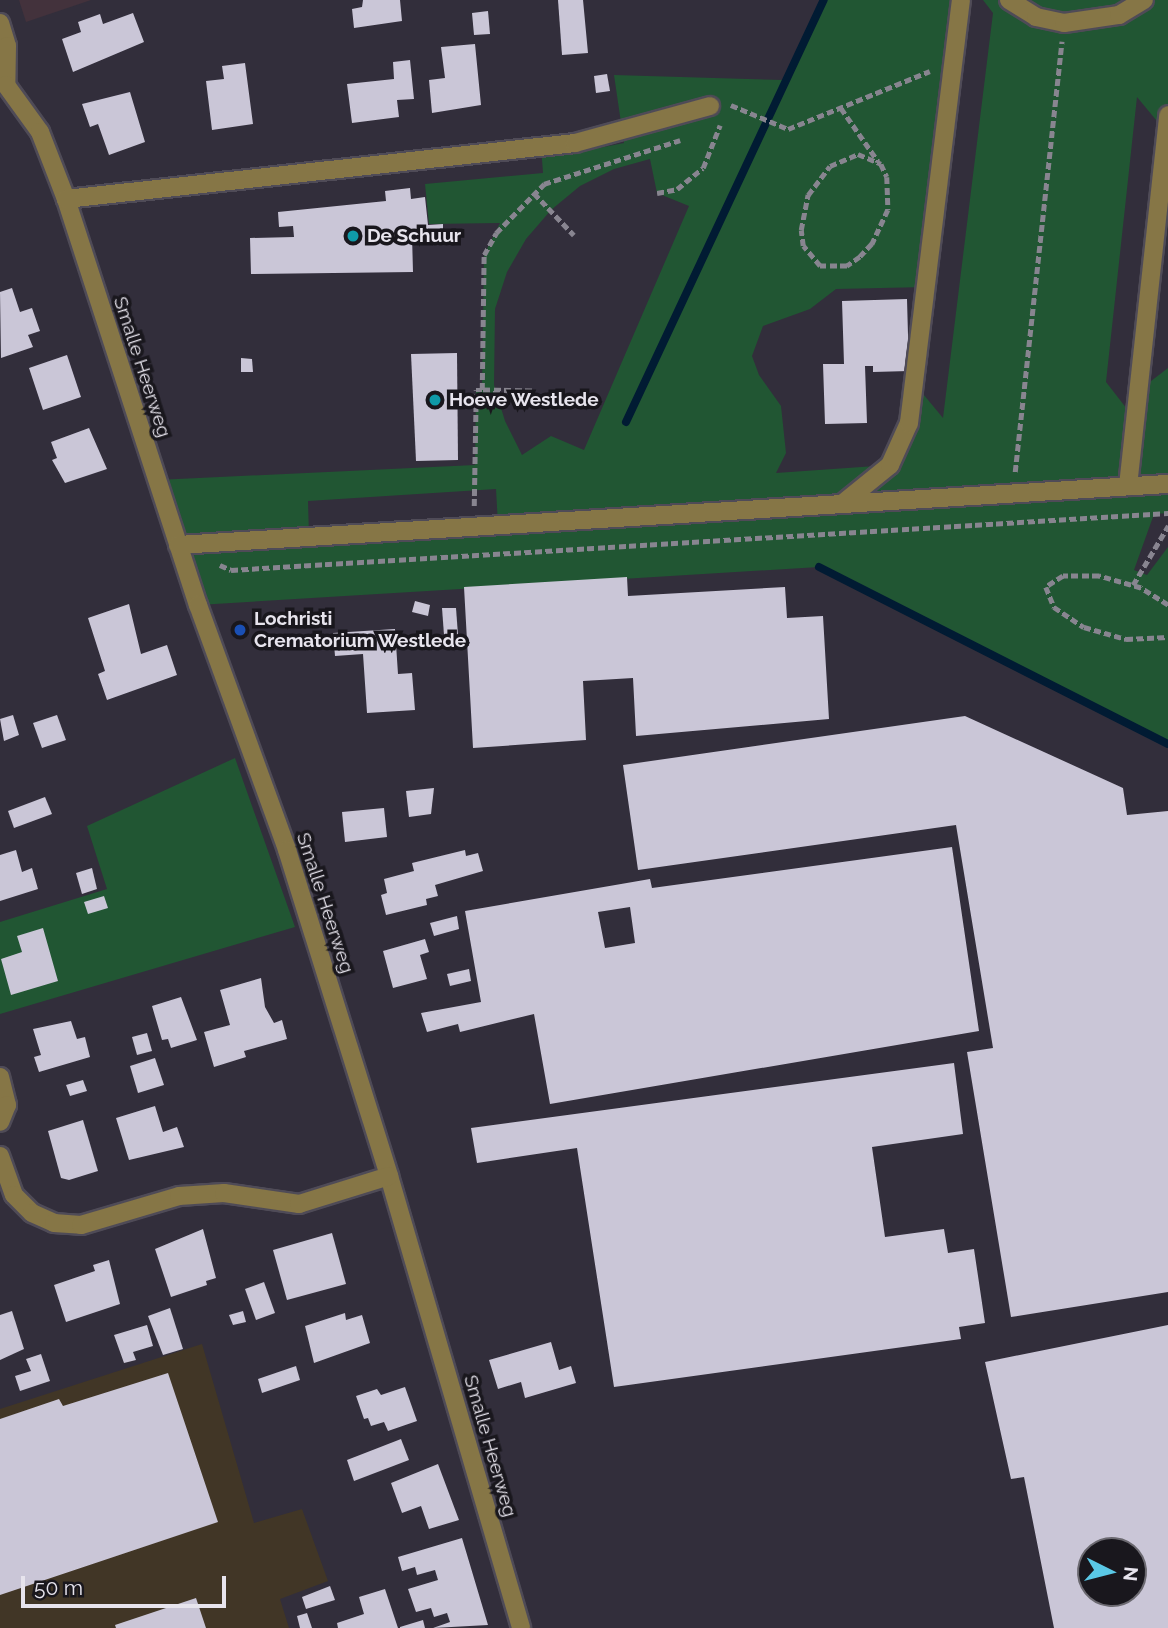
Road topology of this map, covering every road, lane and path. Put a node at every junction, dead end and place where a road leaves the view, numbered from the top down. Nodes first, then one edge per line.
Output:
1 (961, 0) edge
2 (1009, 0) edge
3 (1144, 0) edge
4 (0, 23) edge
5 (1064, 23) junction
6 (953, 61) junction
7 (3, 86) edge
8 (841, 107) junction
9 (715, 111) joint
10 (758, 114) dead end
11 (1168, 115) edge
12 (720, 125) junction
13 (707, 130) dead end
14 (694, 134) dead end
15 (1166, 138) edge
16 (881, 164) junction
17 (534, 192) junction
18 (657, 193) dead end
19 (66, 199) junction
20 (575, 235) dead end
21 (482, 390) junction
22 (532, 391) dead end
23 (1168, 484) edge
24 (1128, 486) junction
25 (1013, 494) junction
26 (842, 504) junction
27 (1168, 513) edge
28 (474, 526) junction
29 (1168, 526) edge
30 (178, 545) junction
31 (1133, 585) junction
32 (1168, 605) edge
33 (1168, 637) edge
34 (0, 1077) edge
35 (0, 1122) edge
36 (0, 1156) edge
37 (389, 1176) junction
38 (521, 1628) edge

1 - 6 street
2 - 5 street
3 - 5 street
4 - 7 street, Smalle Heerweg
5 - 25 path
6 - 8 path
6 - 26 street
7 - 19 street, Smalle Heerweg
8 - 10 path
8 - 16 path
9 - 12 path
9 - 19 street
11 - 15 street
12 - 13 path
12 - 18 path
14 - 17 path
15 - 24 street
16 - 16 path
17 - 20 path
17 - 21 path
19 - 30 street, Smalle Heerweg
21 - 22 path
21 - 28 path
23 - 24 street
24 - 25 street
25 - 26 street
26 - 28 street
27 - 30 path
28 - 30 street
29 - 31 path
30 - 37 street, Smalle Heerweg
31 - 32 path
31 - 33 path
34 - 35 street
36 - 37 street
37 - 38 street, Smalle Heerweg

